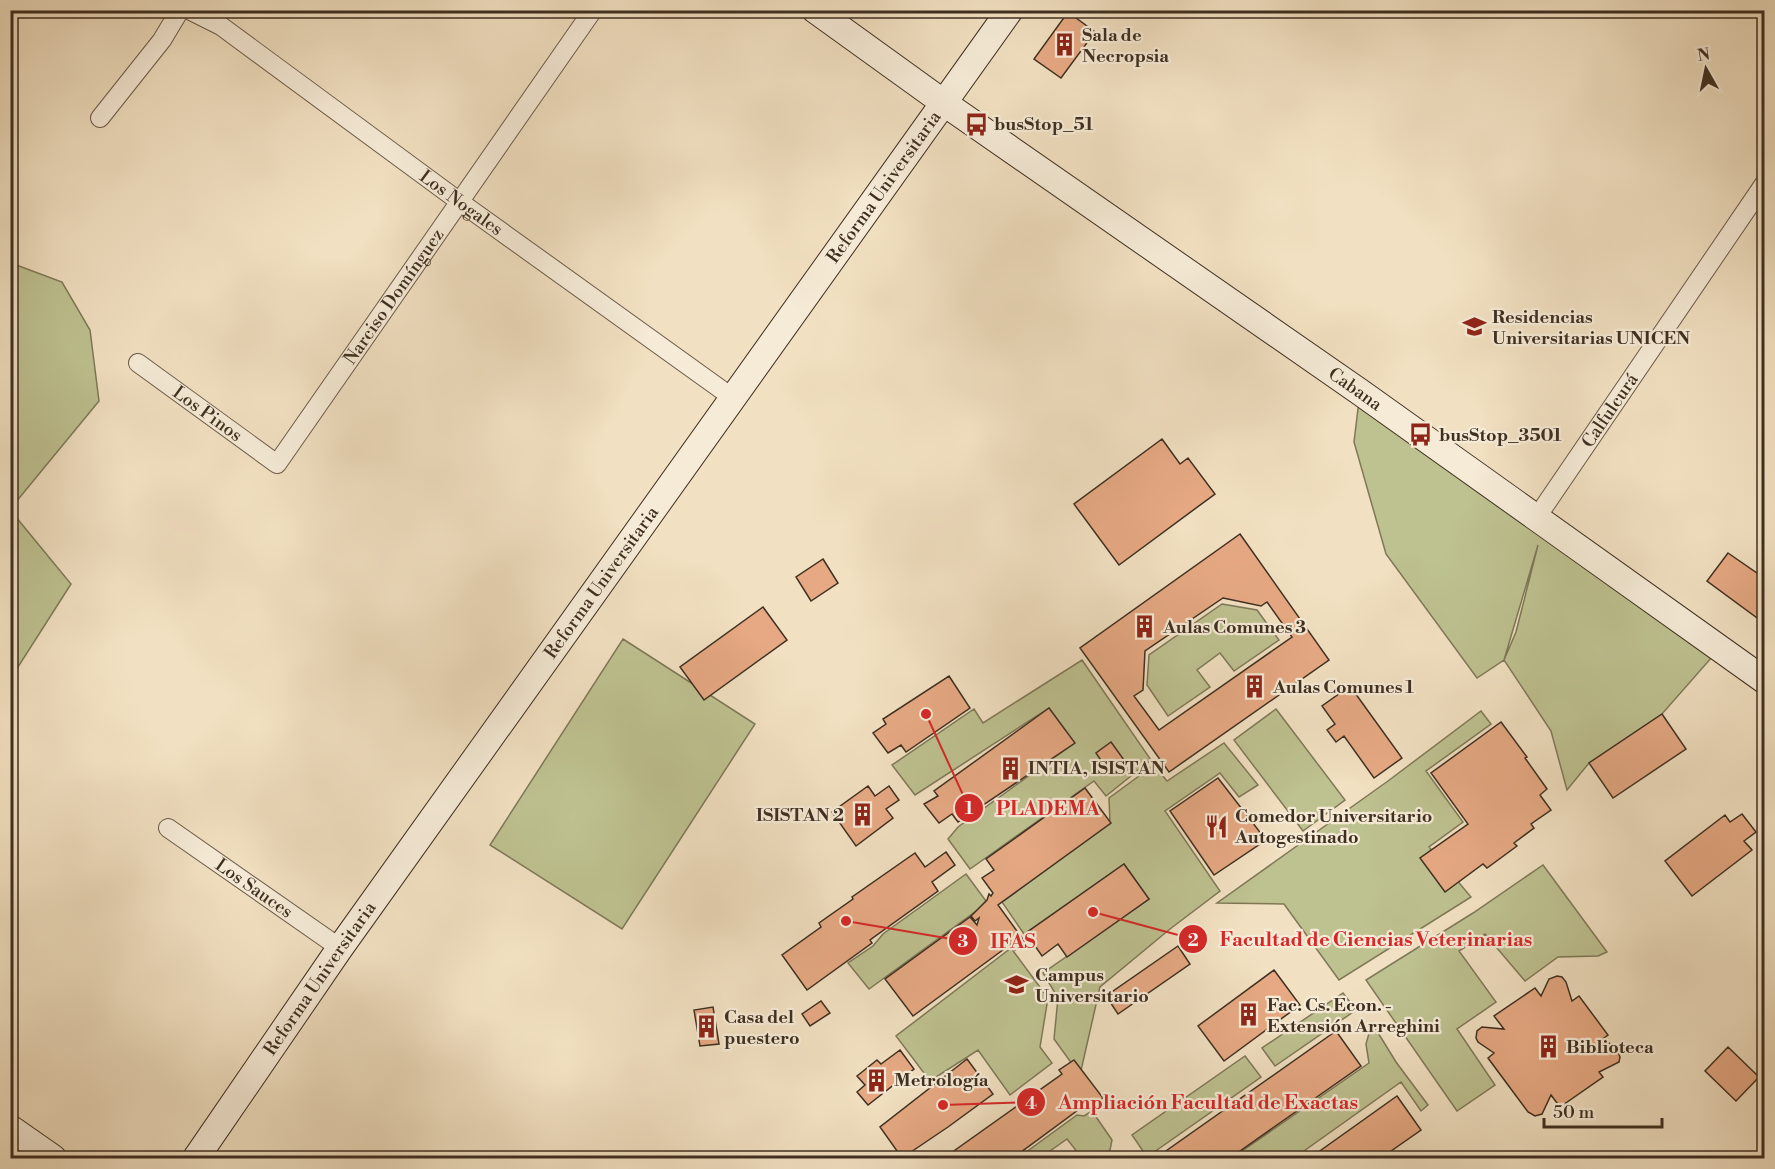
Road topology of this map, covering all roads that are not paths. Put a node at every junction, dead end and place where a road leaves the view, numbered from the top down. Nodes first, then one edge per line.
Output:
1 (180, 10) edge
2 (189, 10) edge
3 (593, 10) edge
4 (815, 10) edge
5 (1010, 10) edge
6 (944, 103) junction
7 (100, 118) dead end
8 (1764, 184) edge
9 (460, 202) junction
10 (138, 363) dead end
11 (733, 398) junction
12 (277, 464) joint
13 (1537, 517) junction
14 (1764, 680) edge
15 (168, 828) dead end
16 (340, 948) junction
17 (10, 1128) edge
18 (53, 1158) edge
19 (196, 1158) edge

1 - 7 street
2 - 9 street, Los Nogales
3 - 9 street, Narciso Domínguez
4 - 6 street, Cabana
5 - 6 street, Reforma Universitaria
6 - 11 street, Reforma Universitaria
6 - 13 street, Cabana
8 - 13 street, Calfulcurá
9 - 11 street, Los Nogales
9 - 12 street, Narciso Domínguez
10 - 12 street, Los Pinos
11 - 16 street, Reforma Universitaria
13 - 14 street, Cabana
15 - 16 street, Los Sauces
16 - 19 street, Reforma Universitaria
17 - 18 street

